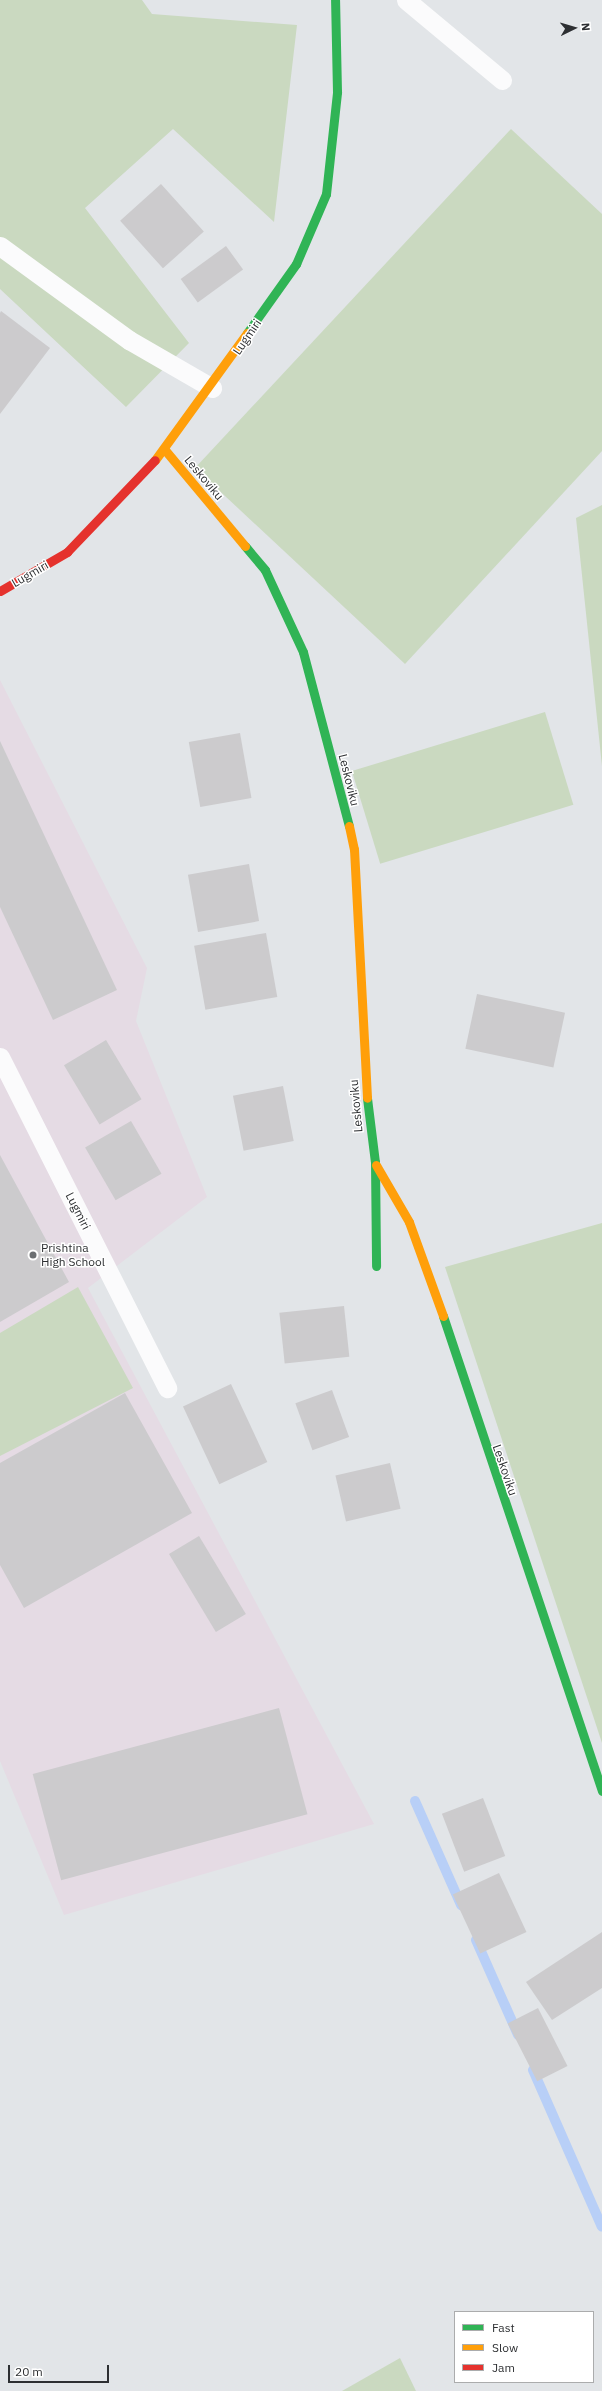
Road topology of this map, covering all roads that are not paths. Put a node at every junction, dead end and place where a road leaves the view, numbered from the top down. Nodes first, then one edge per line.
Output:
1 (335, 0) edge
2 (406, 0) edge
3 (502, 80) dead end
4 (0, 246) edge
5 (212, 388) junction
6 (166, 450) junction
7 (0, 591) edge
8 (0, 1057) edge
9 (375, 1162) junction
10 (376, 1266) dead end
11 (167, 1388) dead end
12 (602, 1791) edge

1 - 5 street, Lugmiri
2 - 3 lane
4 - 5 lane
5 - 6 street, Lugmiri
6 - 7 street, Lugmiri
6 - 9 street, Leskoviku
8 - 11 lane, Lugmiri
9 - 10 street, Leskoviku
9 - 12 street, Leskoviku

